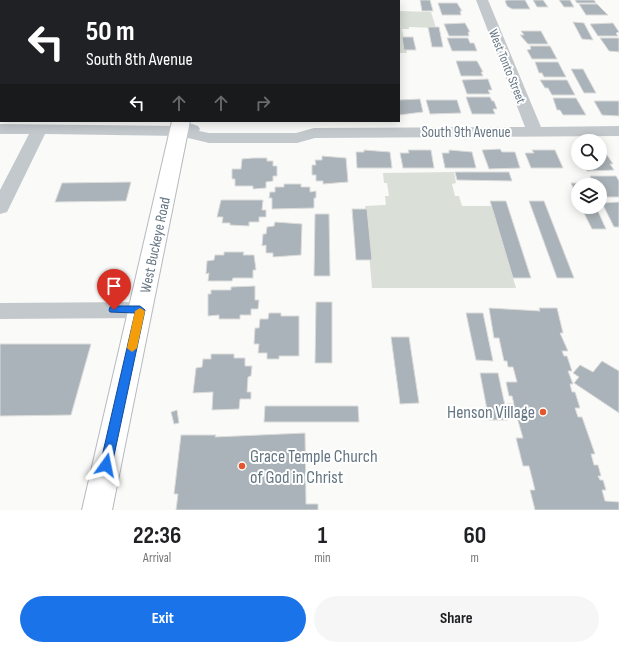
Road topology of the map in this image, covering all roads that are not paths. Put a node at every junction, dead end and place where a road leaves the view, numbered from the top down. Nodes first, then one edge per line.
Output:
1 (482, 0) edge
2 (180, 126) edge
3 (0, 129) edge
4 (39, 130) junction
5 (619, 131) edge
6 (535, 132) junction
7 (0, 208) edge
8 (140, 310) junction
9 (0, 311) edge
10 (97, 510) edge

1 - 6 street, West Tonto Street
2 - 4 street, South 9th Avenue
2 - 6 street, South 9th Avenue
2 - 8 main road, West Buckeye Road
3 - 4 street, South 9th Avenue
4 - 7 street
5 - 6 street, South 9th Avenue
8 - 9 street
8 - 10 main road, West Buckeye Road

